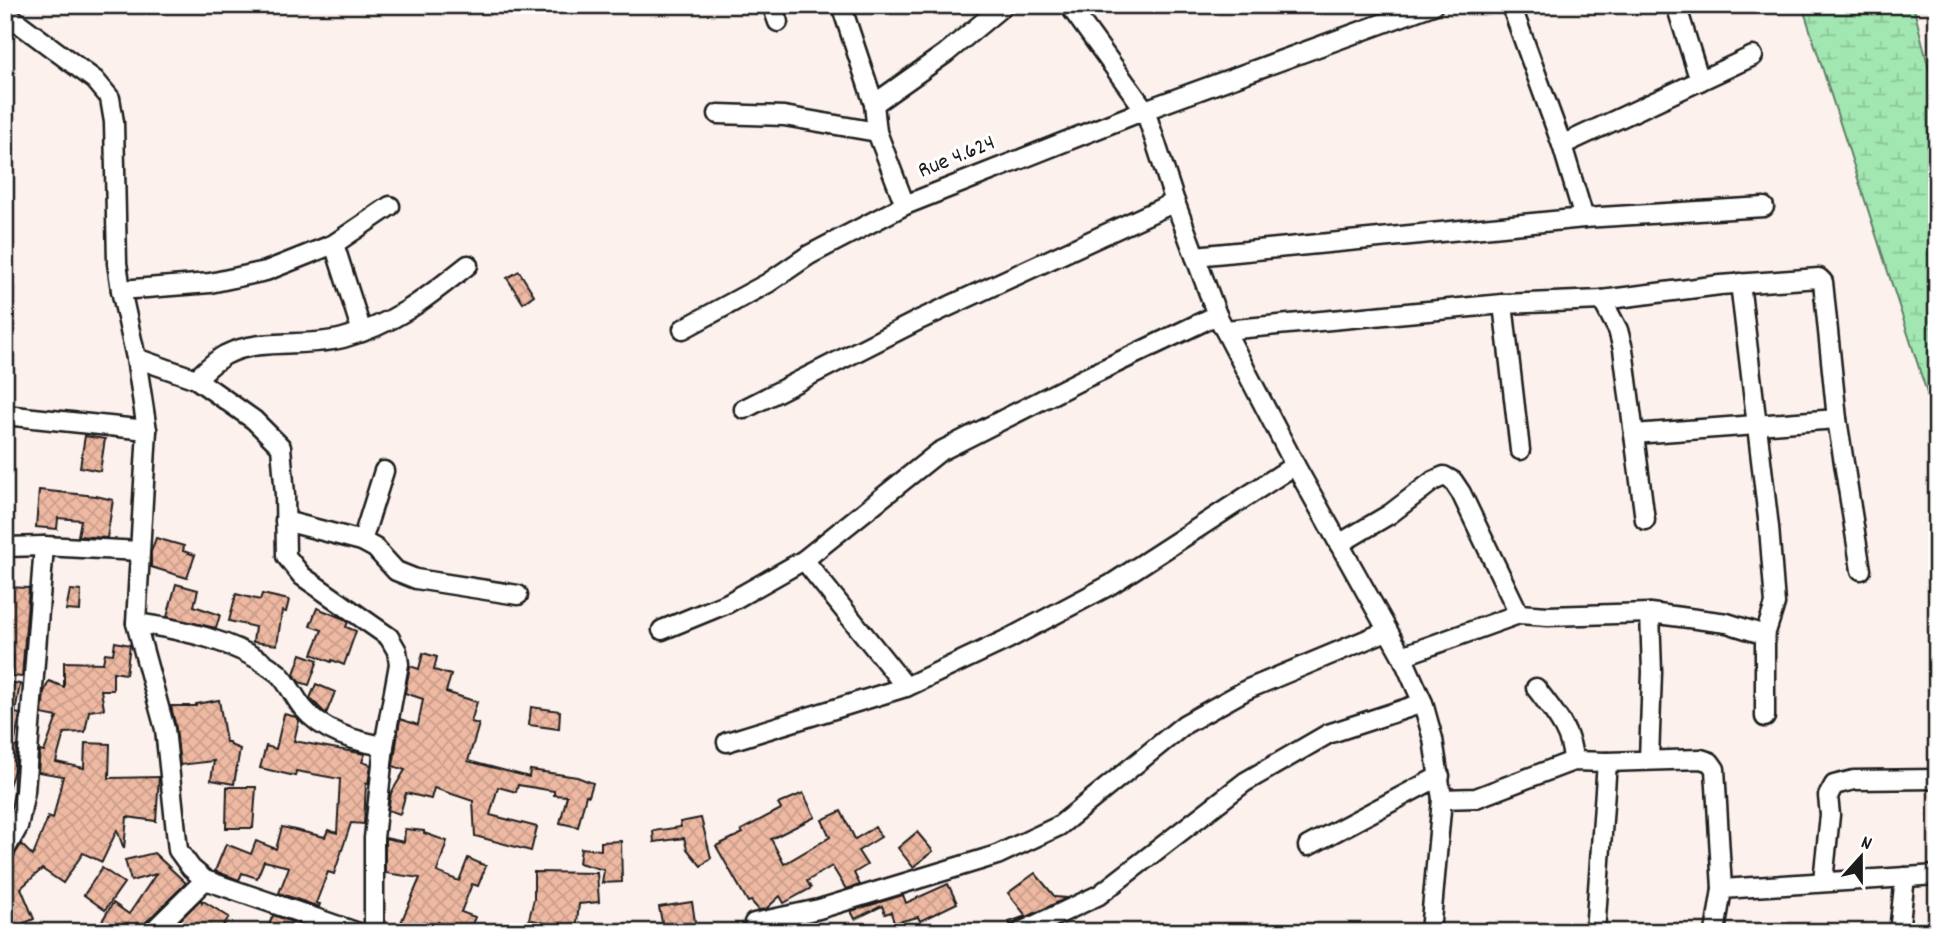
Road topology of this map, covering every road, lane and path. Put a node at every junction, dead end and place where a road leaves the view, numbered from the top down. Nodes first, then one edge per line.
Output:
1 (841, 5) edge
2 (1004, 5) edge
3 (1069, 5) edge
4 (1433, 5) edge
5 (1511, 5) edge
6 (1676, 5) edge
7 (5, 13) edge
8 (1754, 56) dead end
9 (1700, 81) junction
10 (874, 104) junction
11 (1145, 110) junction
12 (718, 114) dead end
13 (877, 132) junction
14 (1562, 145) junction
15 (1175, 202) junction
16 (390, 205) dead end
17 (905, 205) junction
18 (1764, 207) dead end
19 (1584, 218) junction
20 (334, 244) junction
21 (1195, 256) junction
22 (468, 265) dead end
23 (1740, 283) junction
24 (121, 290) junction
25 (1602, 300) junction
26 (1503, 304) junction
27 (1221, 323) junction
28 (682, 329) dead end
29 (362, 332) junction
30 (136, 358) junction
31 (196, 379) junction
32 (744, 409) dead end
33 (5, 415) edge
34 (1837, 419) junction
35 (1757, 423) junction
36 (147, 430) junction
37 (1634, 434) junction
38 (1520, 450) dead end
39 (1295, 466) junction
40 (384, 471) dead end
41 (1645, 520) dead end
42 (285, 521) junction
43 (362, 541) junction
44 (1339, 544) junction
45 (44, 546) junction
46 (5, 547) edge
47 (139, 551) junction
48 (804, 560) junction
49 (1861, 570) dead end
50 (518, 595) dead end
51 (1650, 613) junction
52 (1520, 614) junction
53 (136, 624) junction
54 (662, 630) dead end
55 (1387, 631) junction
56 (1765, 635) junction
57 (1402, 656) junction
58 (906, 687) junction
59 (1536, 688) dead end
60 (1423, 703) junction
61 (1765, 717) dead end
62 (727, 741) dead end
63 (384, 746) junction
64 (1649, 760) junction
65 (1573, 761) junction
66 (1606, 762) junction
67 (1440, 776) junction
68 (1937, 779) edge
69 (1442, 799) junction
70 (1308, 846) dead end
71 (5, 850) edge
72 (1937, 875) edge
73 (1905, 877) junction
74 (205, 880) junction
75 (1823, 881) junction
76 (1722, 889) junction
77 (754, 923) dead end
78 (152, 932) edge
79 (356, 932) edge
80 (374, 932) edge
81 (1021, 932) edge
82 (1430, 932) edge
83 (1595, 932) edge
84 (1715, 932) edge
85 (1899, 932) edge

1 - 10 street, Rue 4.624
2 - 10 street
3 - 11 street
4 - 11 street, Rue 4.624
5 - 14 street
6 - 9 street
7 - 24 street
8 - 9 street
9 - 14 street
10 - 13 street, Rue 4.624
11 - 15 street
11 - 17 street, Rue 4.624
12 - 13 street
13 - 17 street, Rue 4.624
14 - 19 street
15 - 21 street
15 - 32 street
16 - 20 street
17 - 28 street
18 - 19 street
19 - 21 street
20 - 24 street
20 - 29 street
21 - 27 street
22 - 29 street
23 - 25 street
23 - 34 street
23 - 35 street
24 - 30 street
25 - 26 street
25 - 37 street
26 - 27 street
26 - 38 street
27 - 39 street
27 - 48 street
29 - 31 street
30 - 31 street
30 - 36 street
31 - 42 street
33 - 36 street
34 - 35 street
34 - 49 street
35 - 37 street
35 - 56 street
36 - 47 street
37 - 41 street
39 - 44 street
39 - 58 street
40 - 43 street
42 - 43 street
42 - 63 street
43 - 50 street
44 - 52 street
44 - 55 street
45 - 46 street
45 - 47 street
45 - 71 street
47 - 53 street
48 - 54 street
48 - 58 street
51 - 52 street
51 - 56 street
51 - 64 street
52 - 57 street
53 - 63 street
53 - 74 street
55 - 57 street
55 - 77 street
56 - 61 street
57 - 60 street
58 - 62 street
59 - 65 street
60 - 67 street
60 - 81 street
63 - 80 street
64 - 66 street
64 - 76 street
65 - 66 street
65 - 69 street
66 - 83 street
67 - 69 street
67 - 70 street
68 - 75 street
69 - 82 street
72 - 73 street
73 - 75 street
73 - 85 street
74 - 78 street
74 - 79 street
75 - 76 street
76 - 84 street

